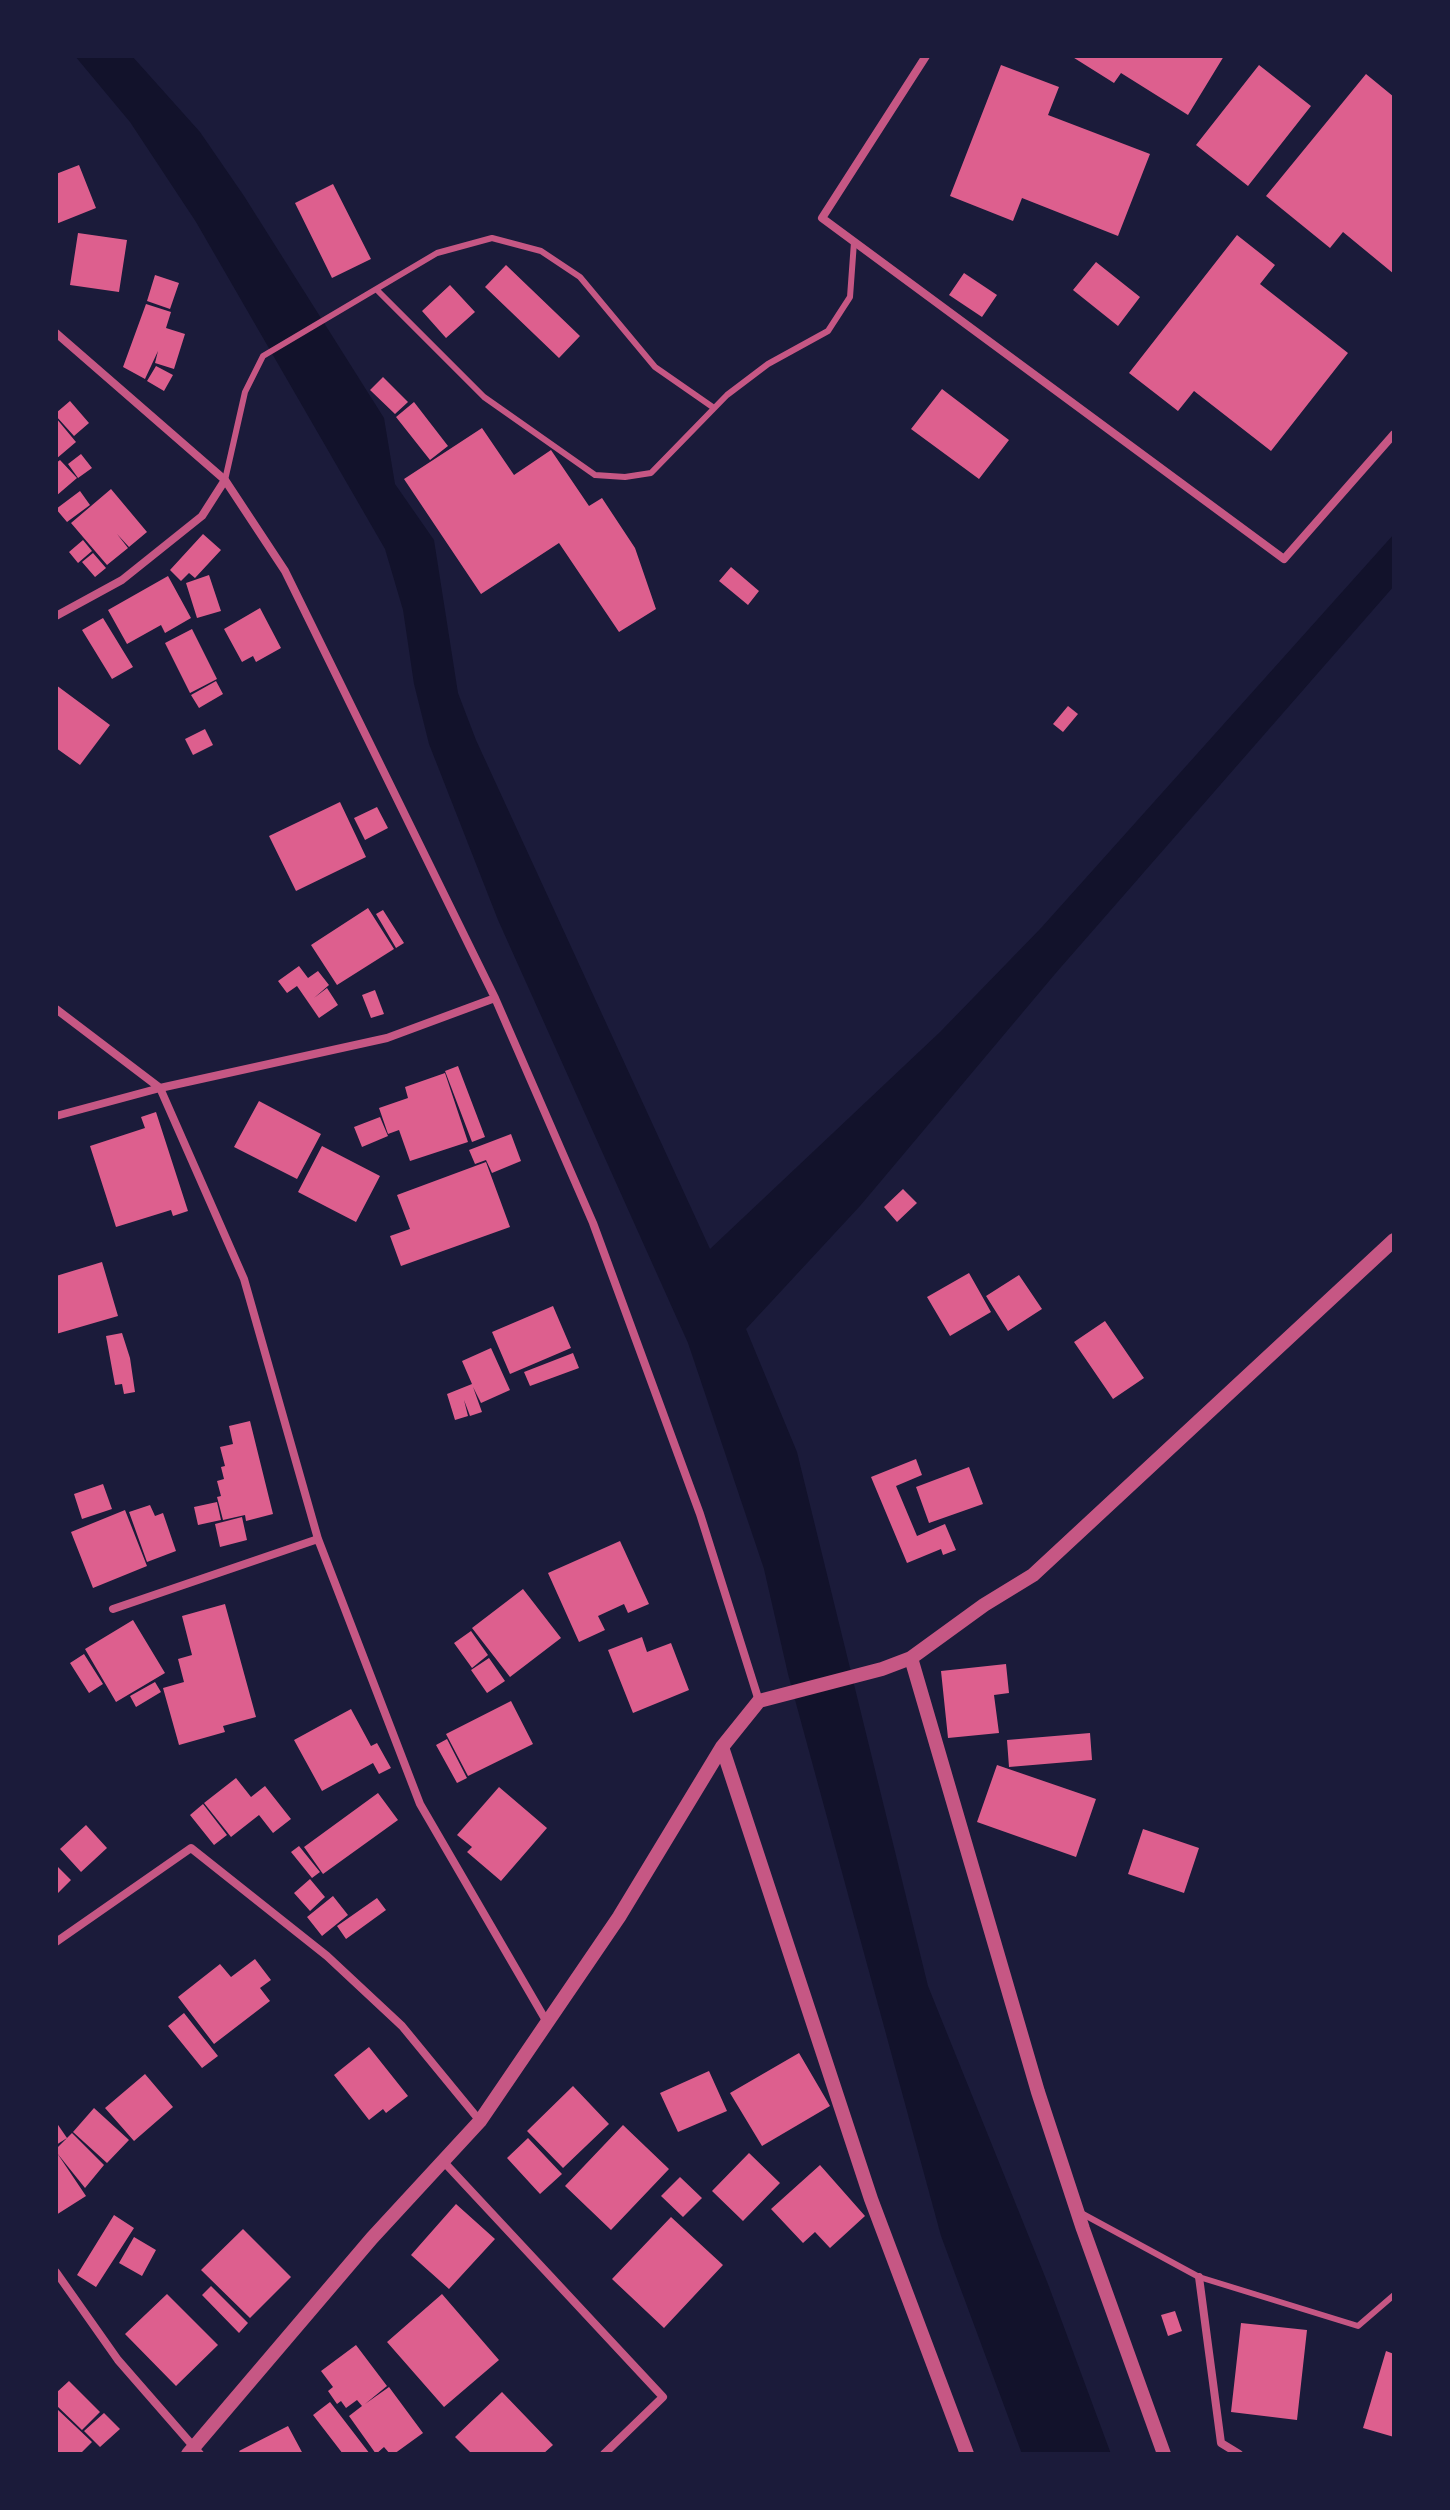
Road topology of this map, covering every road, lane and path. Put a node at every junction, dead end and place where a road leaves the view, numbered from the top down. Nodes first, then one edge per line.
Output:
1 (926, 56) edge
2 (854, 242) junction
3 (377, 290) junction
4 (56, 333) edge
5 (714, 408) junction
6 (1394, 434) edge
7 (225, 480) junction
8 (56, 616) edge
9 (495, 998) junction
10 (56, 1009) edge
11 (160, 1088) junction
12 (56, 1116) edge
13 (1393, 1243) edge
14 (318, 1539) junction
15 (113, 1609) dead end
16 (911, 1658) junction
17 (759, 1701) junction
18 (722, 1747) junction
19 (56, 1942) edge
20 (548, 2024) junction
21 (480, 2121) junction
22 (443, 2161) junction
23 (1076, 2211) junction
24 (56, 2272) edge
25 (1199, 2277) junction
26 (1394, 2295) edge
27 (195, 2452) edge
28 (604, 2454) edge
29 (967, 2454) edge
30 (1164, 2454) edge
31 (1239, 2454) edge

1 - 2 street
2 - 5 lane
2 - 6 street
3 - 5 lane
3 - 5 lane
3 - 7 lane
4 - 7 street
7 - 8 street
7 - 9 street
9 - 11 street
9 - 17 street
10 - 11 street
11 - 12 street
11 - 14 street
13 - 16 street
14 - 15 street
14 - 20 street
16 - 17 street
16 - 23 street
17 - 18 street
18 - 20 street
18 - 29 street
19 - 21 street
20 - 21 street
21 - 22 street
22 - 27 street
22 - 28 street
23 - 25 lane
23 - 30 street
24 - 27 street
25 - 26 lane
25 - 31 street

